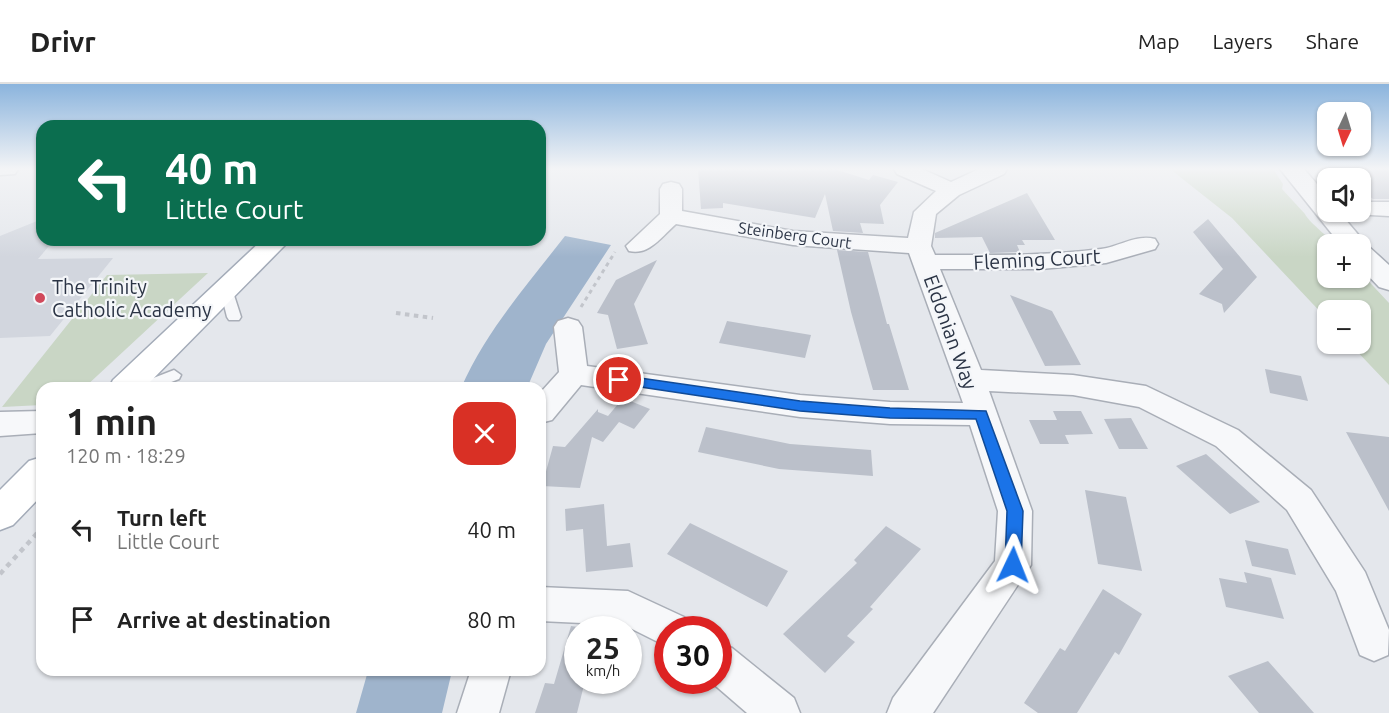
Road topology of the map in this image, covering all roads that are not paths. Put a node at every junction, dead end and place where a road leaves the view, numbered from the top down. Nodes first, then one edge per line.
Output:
1 (671, 198) edge
2 (941, 198) edge
3 (1371, 209) edge
4 (1389, 209) edge
5 (671, 216) junction
6 (1333, 222) edge
7 (1344, 234) edge
8 (1146, 244) dead end
9 (273, 246) edge
10 (638, 246) dead end
11 (922, 254) junction
12 (1371, 262) edge
13 (1389, 281) edge
14 (568, 327) dead end
15 (574, 374) junction
16 (174, 375) dead end
17 (970, 380) junction
18 (132, 382) edge
19 (157, 382) edge
20 (546, 406) edge
21 (981, 414) junction
22 (36, 422) edge
23 (0, 424) edge
24 (36, 477) edge
25 (0, 514) edge
26 (546, 604) edge
27 (654, 622) edge
28 (1374, 642) dead end
29 (732, 674) edge
30 (490, 676) edge
31 (478, 713) edge
32 (779, 713) edge
33 (908, 713) edge

1 - 5 street
2 - 11 street
3 - 4 street
5 - 10 street
5 - 11 street, Steinberg Court
6 - 7 street
8 - 11 street, Fleming Court
9 - 18 main road
11 - 17 street, Eldonian Way
12 - 13 street
14 - 15 street
15 - 20 street
15 - 21 street
16 - 19 lane
17 - 21 street, Eldonian Way
17 - 28 street
21 - 33 street, Eldonian Way
22 - 23 street
24 - 25 main road
26 - 27 street
29 - 32 street
30 - 31 street

